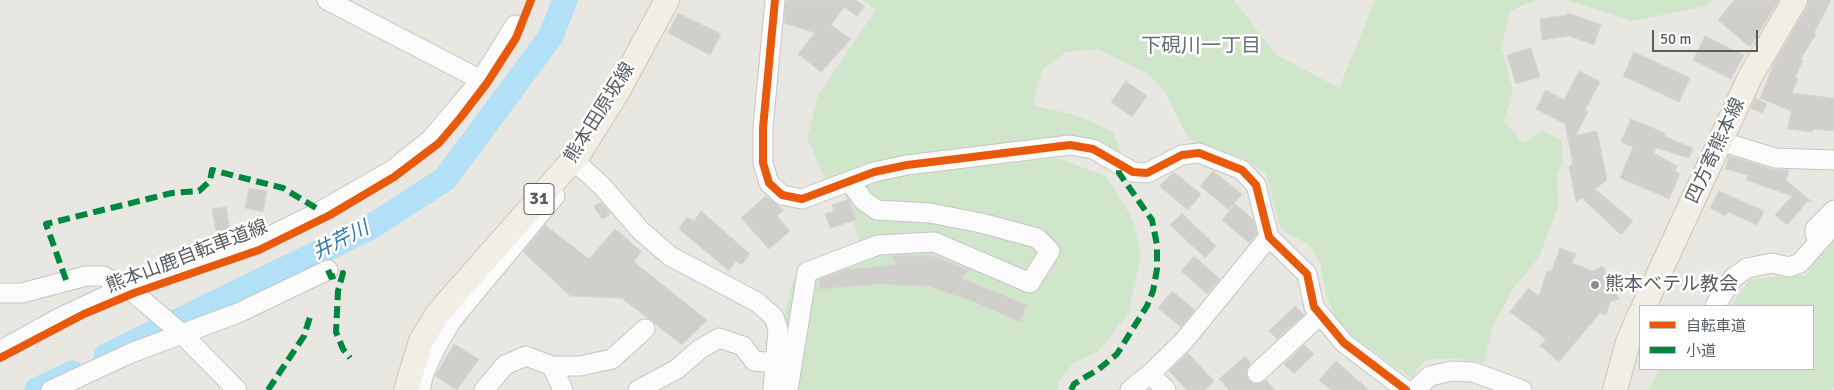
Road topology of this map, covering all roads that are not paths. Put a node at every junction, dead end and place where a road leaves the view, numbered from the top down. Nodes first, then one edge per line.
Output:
1 (327, 0) edge
2 (667, 0) edge
3 (775, 0) edge
4 (1795, 0) edge
5 (515, 25) dead end
6 (481, 80) junction
7 (599, 140) dead end
8 (1720, 141) junction
9 (1834, 160) edge
10 (580, 166) junction
11 (850, 182) junction
12 (1834, 210) edge
13 (1834, 227) edge
14 (1269, 237) junction
15 (1815, 244) junction
16 (328, 270) dead end
17 (130, 290) junction
18 (0, 293) edge
19 (1646, 305) edge
20 (1716, 305) edge
21 (1320, 315) junction
22 (1639, 319) edge
23 (645, 330) dead end
24 (182, 334) junction
25 (0, 351) edge
26 (777, 363) junction
27 (552, 366) junction
28 (1257, 373) dead end
29 (1150, 374) junction
30 (51, 390) edge
31 (237, 390) edge
32 (417, 390) edge
33 (484, 390) edge
34 (563, 390) edge
35 (638, 390) edge
36 (774, 390) edge
37 (788, 390) edge
38 (1130, 390) edge
39 (1166, 390) edge
40 (1406, 390) edge
41 (1415, 390) edge
42 (1522, 390) edge
43 (1615, 390) edge

1 - 6 street
2 - 32 main road, 熊本田原坂線 / 31
3 - 11 street
4 - 8 main road, 四方寄熊本線
5 - 6 street
6 - 17 street
7 - 10 street
8 - 9 street
8 - 19 main road, 四方寄熊本線
10 - 26 street
10 - 32 street
11 - 14 street
11 - 37 street
12 - 15 street
13 - 15 street
14 - 21 street
14 - 29 street
15 - 20 street
16 - 24 street
17 - 18 street
17 - 24 street
17 - 25 street
21 - 28 street
21 - 40 street
22 - 43 main road, 四方寄熊本線
23 - 27 street
24 - 30 street
24 - 31 street
26 - 35 street
26 - 36 street
27 - 33 street
27 - 34 street
29 - 38 street
29 - 39 street
41 - 42 street

